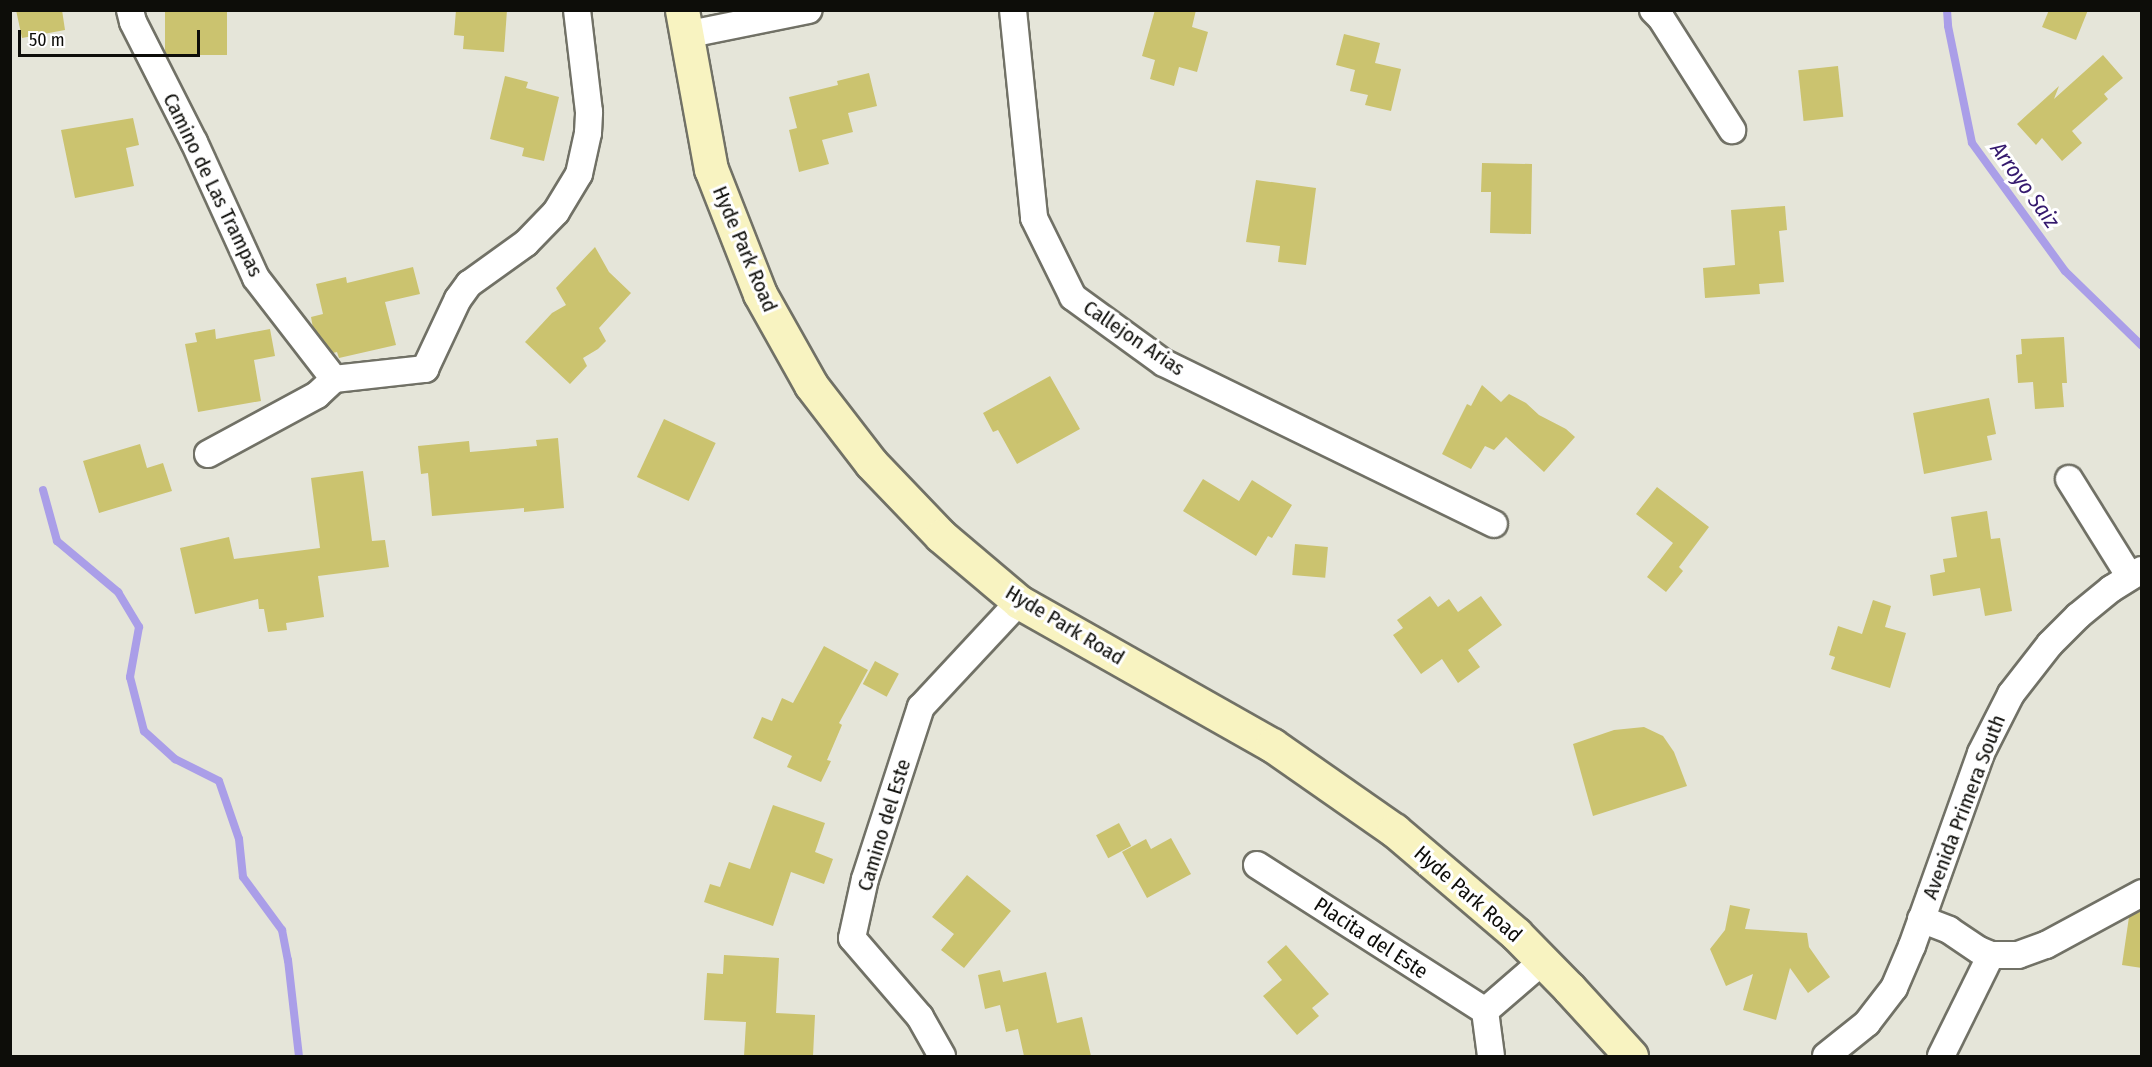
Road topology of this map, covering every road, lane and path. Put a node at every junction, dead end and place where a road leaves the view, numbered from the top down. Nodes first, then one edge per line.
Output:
1 (130, 10) edge
2 (577, 10) edge
3 (809, 10) edge
4 (1013, 10) edge
5 (1653, 10) edge
6 (684, 23) edge
7 (1732, 130) dead end
8 (334, 379) junction
9 (208, 454) dead end
10 (2069, 479) dead end
11 (1494, 524) dead end
12 (2136, 573) edge
13 (1019, 602) junction
14 (1257, 865) dead end
15 (2142, 893) edge
16 (1921, 919) junction
17 (1990, 955) junction
18 (1543, 961) junction
19 (1485, 1011) junction
20 (942, 1056) edge
21 (1491, 1056) edge
22 (1631, 1056) edge
23 (1826, 1056) edge
24 (1941, 1056) edge

1 - 8 street, Camino de Las Trampas
2 - 8 street
3 - 6 street
4 - 11 street, Callejon Arias
5 - 7 street
6 - 13 main road, Hyde Park Road
8 - 9 street
10 - 12 street, Avenida Primera South
12 - 16 street, Avenida Primera South
13 - 18 main road, Hyde Park Road
13 - 20 street, Camino del Este
14 - 19 street, Placita del Este
15 - 17 street
16 - 17 street
16 - 23 street, Avenida Primera South
17 - 24 street
18 - 19 street
18 - 22 main road, Hyde Park Road
19 - 21 street

